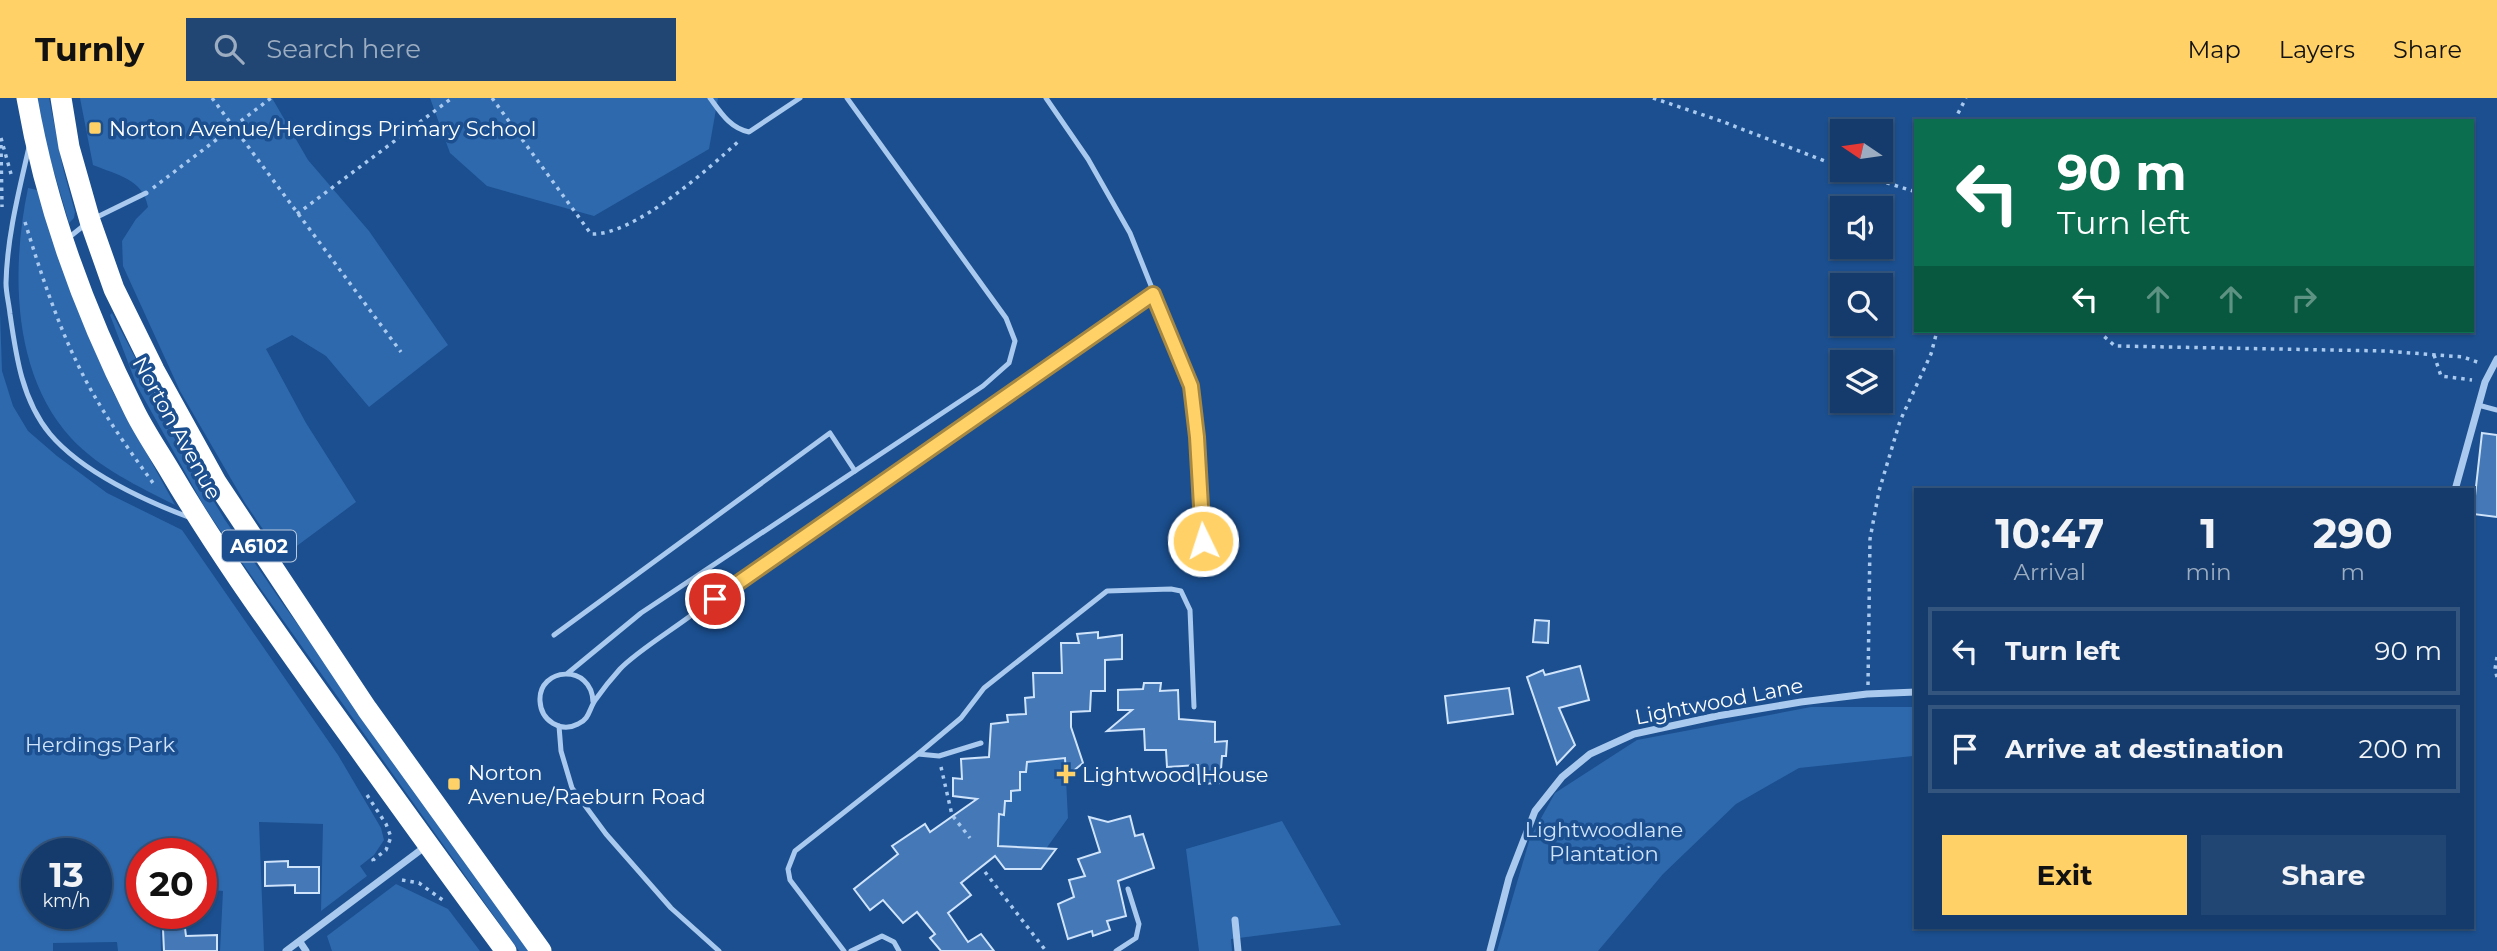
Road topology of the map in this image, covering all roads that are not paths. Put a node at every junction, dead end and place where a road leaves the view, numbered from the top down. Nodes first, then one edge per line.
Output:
1 (27, 98) edge
2 (61, 98) edge
3 (710, 98) edge
4 (800, 98) edge
5 (847, 98) edge
6 (1046, 98) edge
7 (33, 130) junction
8 (146, 193) road end
9 (90, 220) junction
10 (63, 243) junction
11 (1153, 294) junction
12 (2495, 362) edge
13 (2478, 405) junction
14 (2497, 410) edge
15 (855, 471) junction
16 (2456, 488) edge
17 (201, 522) junction
18 (1203, 541) dead end
19 (554, 635) dead end
20 (568, 673) junction
21 (1914, 692) edge
22 (593, 702) junction
23 (1194, 707) dead end
24 (559, 726) junction
25 (981, 743) dead end
26 (918, 754) junction
27 (426, 845) junction
28 (1128, 889) dead end
29 (1235, 920) dead end
30 (300, 942) junction
31 (286, 951) edge
32 (306, 951) edge
33 (506, 951) edge
34 (541, 951) edge
35 (719, 951) edge
36 (844, 951) edge
37 (851, 951) edge
38 (899, 951) edge
39 (1116, 951) edge
40 (1238, 951) edge
41 (1489, 951) edge

1 - 7 highway, Norton Avenue / A6102
2 - 9 highway, Norton Avenue / A6102
3 - 4 lane
5 - 15 lane
6 - 11 lane
7 - 10 highway, Norton Avenue / A6102
7 - 17 lane
8 - 9 lane
9 - 10 lane
9 - 34 highway, Norton Avenue / A6102
10 - 17 highway, Norton Avenue / A6102
11 - 18 lane
11 - 22 lane
12 - 13 street
13 - 14 lane
13 - 16 street
15 - 19 lane
15 - 20 lane
17 - 27 highway, Norton Avenue / A6102
20 - 22 lane
20 - 24 lane
21 - 41 street, Lightwood Lane
22 - 24 lane
23 - 26 lane
24 - 35 lane
25 - 26 lane
26 - 36 lane
27 - 30 street
27 - 33 highway, Norton Avenue / A6102
28 - 39 lane
29 - 40 street
30 - 31 street
30 - 32 street
37 - 38 lane

